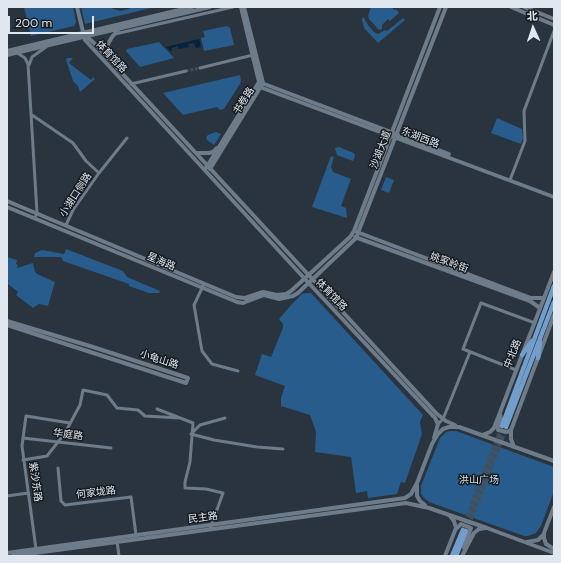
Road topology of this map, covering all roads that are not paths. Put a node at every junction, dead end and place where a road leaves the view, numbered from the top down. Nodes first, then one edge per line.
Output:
1 (76, 7) edge
2 (192, 7) edge
3 (210, 7) edge
4 (233, 7) edge
5 (243, 7) edge
6 (440, 7) edge
7 (446, 7) edge
8 (511, 7) edge
9 (524, 7) edge
10 (554, 19) edge
11 (554, 25) edge
12 (121, 27) junction
13 (554, 30) edge
14 (115, 34) junction
15 (84, 35) junction
16 (49, 44) junction
17 (7, 51) edge
18 (16, 52) junction
19 (7, 55) edge
20 (253, 55) junction
21 (111, 62) junction
22 (200, 68) tunnel mouth
23 (186, 71) tunnel mouth
24 (29, 75) junction
25 (131, 84) junction
26 (260, 84) junction
27 (32, 114) junction
28 (393, 135) junction
29 (126, 138) dead end
30 (220, 145) junction
31 (196, 153) junction
32 (215, 160) junction
33 (209, 167) junction
34 (206, 171) junction
35 (99, 173) junction
36 (218, 177) junction
37 (511, 179) junction
38 (554, 196) edge
39 (7, 201) edge
40 (7, 207) edge
41 (37, 213) junction
42 (35, 218) junction
43 (66, 225) junction
44 (355, 233) junction
45 (356, 238) junction
46 (554, 272) edge
47 (308, 275) junction
48 (304, 278) junction
49 (312, 279) junction
50 (204, 283) junction
51 (308, 283) junction
52 (554, 286) edge
53 (202, 288) junction
54 (544, 298) junction
55 (554, 302) edge
56 (540, 308) junction
57 (554, 315) edge
58 (7, 321) edge
59 (535, 323) junction
60 (7, 325) edge
61 (539, 333) junction
62 (470, 352) junction
63 (522, 356) junction
64 (538, 358) junction
65 (516, 370) junction
66 (238, 371) dead end
67 (157, 410) dead end
68 (500, 413) junction
69 (180, 418) junction
70 (225, 418) dead end
71 (443, 419) junction
72 (70, 423) junction
73 (438, 424) junction
74 (459, 427) junction
75 (506, 428) junction
76 (191, 434) junction
77 (480, 435) junction
78 (23, 438) junction
79 (58, 442) junction
80 (432, 444) junction
81 (514, 447) junction
82 (110, 448) dead end
83 (284, 449) dead end
84 (23, 460) junction
85 (554, 461) edge
86 (58, 468) dead end
87 (417, 483) junction
88 (28, 494) junction
89 (7, 496) edge
90 (401, 501) junction
91 (554, 507) edge
92 (429, 508) junction
93 (446, 514) junction
94 (210, 527) junction
95 (487, 528) junction
96 (455, 530) junction
97 (544, 533) junction
98 (136, 535) junction
99 (117, 541) junction
100 (527, 542) junction
101 (36, 549) junction
102 (554, 550) edge
103 (465, 551) junction
104 (7, 553) edge
105 (554, 553) edge
106 (13, 556) edge
107 (119, 556) edge
108 (446, 556) edge
109 (452, 556) edge
110 (456, 556) edge
111 (462, 556) edge

1 - 15 main road
2 - 15 main road
3 - 12 main road
4 - 14 street
5 - 20 main road, 书卷路
5 - 26 main road, 书卷路
6 - 28 main road, 沙湖大道
7 - 28 main road, 沙湖大道
8 - 11 main road
9 - 10 main road
12 - 14 main road
12 - 15 main road
13 - 37 street
14 - 21 main road
15 - 16 main road
15 - 17 main road
15 - 21 main road, 体育馆路
15 - 34 main road, 体育馆路
16 - 18 main road
16 - 24 street
18 - 19 main road
18 - 24 street
20 - 22 street
20 - 26 main road, 书卷路
21 - 25 main road, 体育馆路
23 - 25 street
24 - 27 street
25 - 31 main road, 体育馆路
26 - 28 main road, 东湖西路
26 - 30 main road, 书卷路
26 - 32 main road, 书卷路
27 - 35 street, 小湖口侧路
27 - 41 street
28 - 37 main road, 东湖西路
28 - 44 main road, 沙湖大道
29 - 35 street, 小湖口侧路
30 - 31 main road
30 - 33 main road, 书卷路
31 - 33 main road, 体育馆路
32 - 33 main road, 书卷路
32 - 36 main road
33 - 34 main road, 书卷路
33 - 36 main road, 体育馆路
34 - 48 main road, 体育馆路
35 - 43 street, 小湖口侧路
36 - 47 main road, 体育馆路
37 - 38 main road, 东湖西路
39 - 41 main road, 星海路
40 - 42 main road, 星海路
41 - 42 street
41 - 43 main road, 星海路
42 - 53 main road, 星海路
43 - 50 main road, 星海路
44 - 45 main road, 姚家岭街
44 - 47 main road, 沙湖大道
44 - 54 main road, 姚家岭街
45 - 49 main road
45 - 56 main road, 姚家岭街
46 - 54 main road, 中北路
47 - 48 main road, 沙湖大道
47 - 49 main road, 体育馆路
48 - 50 main road, 星海路
48 - 51 main road, 体育馆路
49 - 51 main road
49 - 71 main road, 体育馆路
50 - 53 street
51 - 53 main road, 星海路
51 - 73 main road, 体育馆路
52 - 61 main road, 中北路
53 - 66 street
54 - 56 main road, 中北路
55 - 61 main road, 中北路
56 - 59 main road, 中北路
57 - 64 main road
58 - 60 main road, 小龟山路
59 - 62 street
59 - 63 main road, 中北路
61 - 63 main road
61 - 64 main road
61 - 75 main road, 中北路
62 - 65 street
62 - 71 street
63 - 65 main road, 中北路
64 - 75 main road
65 - 68 main road, 中北路
67 - 69 street
68 - 75 main road
68 - 77 main road, 中北路
69 - 72 street
69 - 76 street
70 - 76 street
71 - 73 street
71 - 74 main road, 体育馆路
72 - 78 street, 紫沙东路
72 - 79 street
73 - 80 main road
74 - 77 main road, 体育馆路
74 - 80 main road
75 - 81 main road
76 - 83 street
76 - 94 street
77 - 81 main road, 体育馆路
78 - 79 street, 华庭路
78 - 84 street, 紫沙东路
79 - 82 street, 华庭路
79 - 84 street
80 - 87 main road
81 - 85 main road, 体育馆路
84 - 88 street, 紫沙东路
86 - 98 street, 何家垅路
87 - 90 main road
87 - 92 main road
88 - 89 street
88 - 101 street, 紫沙东路
90 - 92 main road, 民主路
90 - 94 main road, 民主路
91 - 97 main road
92 - 93 main road, 民主路
93 - 95 main road, 民主路
93 - 96 main road
94 - 98 main road, 民主路
94 - 99 main road, 民主路
95 - 100 main road, 民主路
95 - 103 main road
96 - 103 main road
96 - 108 main road
97 - 100 main road
97 - 102 main road
98 - 101 main road, 民主路
99 - 106 main road, 民主路
99 - 107 street
100 - 105 main road, 民主路
101 - 104 main road, 民主路
103 - 111 main road
109 - 110 main road

